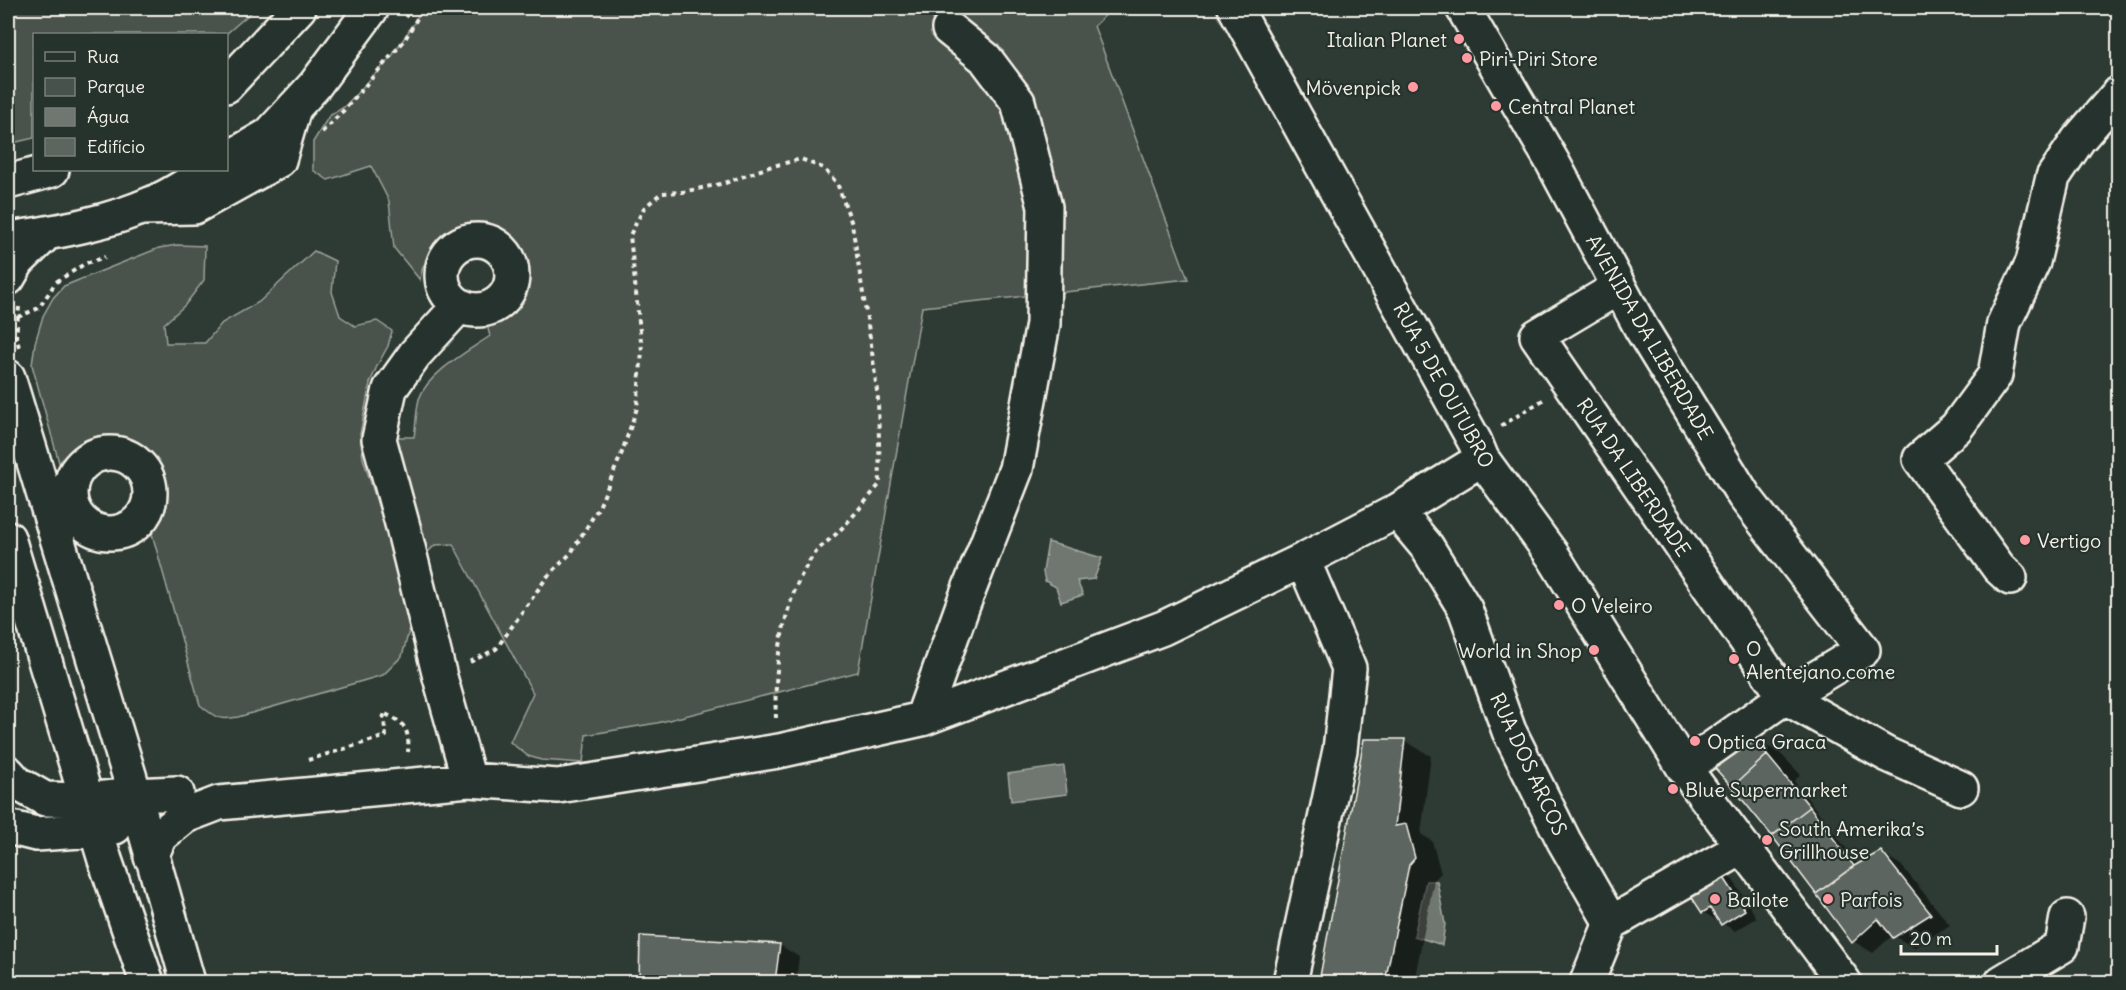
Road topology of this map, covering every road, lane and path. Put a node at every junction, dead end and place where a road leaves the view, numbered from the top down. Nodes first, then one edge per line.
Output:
1 (299, 8) edge
2 (412, 8) edge
3 (1235, 8) edge
4 (1463, 8) edge
5 (386, 16) edge
6 (949, 29) dead end
7 (228, 84) edge
8 (2118, 94) edge
9 (294, 108) junction
10 (228, 159) edge
11 (48, 171) edge
12 (209, 171) edge
13 (8, 182) edge
14 (141, 207) junction
15 (46, 233) junction
16 (8, 239) edge
17 (1618, 286) junction
18 (14, 291) edge
19 (459, 306) dead end
20 (14, 366) edge
21 (1570, 384) junction
22 (1479, 450) junction
23 (1397, 511) junction
24 (8, 538) edge
25 (1303, 560) junction
26 (2010, 578) dead end
27 (440, 677) junction
28 (1785, 697) junction
29 (922, 719) junction
30 (118, 742) junction
31 (778, 751) junction
32 (76, 767) junction
33 (1684, 768) junction
34 (8, 773) edge
35 (469, 780) junction
36 (1961, 788) dead end
37 (53, 799) junction
38 (181, 805) junction
39 (138, 808) junction
40 (8, 826) edge
41 (96, 830) junction
42 (1743, 847) junction
43 (151, 857) junction
44 (2067, 916) dead end
45 (1611, 923) junction
46 (147, 982) edge
47 (188, 982) edge
48 (1290, 982) edge
49 (1587, 982) edge
50 (1844, 982) edge
51 (2002, 982) edge

1 - 7 street
2 - 5 path
3 - 22 street, RUA 5 DE OUTUBRO
4 - 17 street, AVENIDA DA LIBERDADE
5 - 9 street
6 - 29 street
8 - 26 street
9 - 10 street
9 - 14 street
11 - 13 street
12 - 14 street
14 - 15 street
15 - 16 street
15 - 18 street
17 - 21 street, RUA DA LIBERDADE
17 - 28 street, AVENIDA DA LIBERDADE
18 - 20 path
19 - 27 street
20 - 30 street
21 - 22 path
21 - 28 street, RUA DA LIBERDADE
22 - 23 street
22 - 33 street, RUA 5 DE OUTUBRO
23 - 25 street
23 - 45 street, RUA DOS ARCOS
24 - 32 street
25 - 29 street
25 - 48 street
27 - 31 path
27 - 35 street
28 - 33 street
28 - 36 street
29 - 31 street
30 - 38 street
30 - 39 street
31 - 35 street
32 - 37 street
32 - 41 street
33 - 42 street, RUA 5 DE OUTUBRO
34 - 37 street
35 - 38 street
37 - 41 street
38 - 39 street
38 - 43 street
39 - 41 street
39 - 43 street
40 - 41 street
41 - 46 street
42 - 45 street
42 - 50 street, RUA 5 DE OUTUBRO
43 - 47 street
44 - 51 street
45 - 49 street

